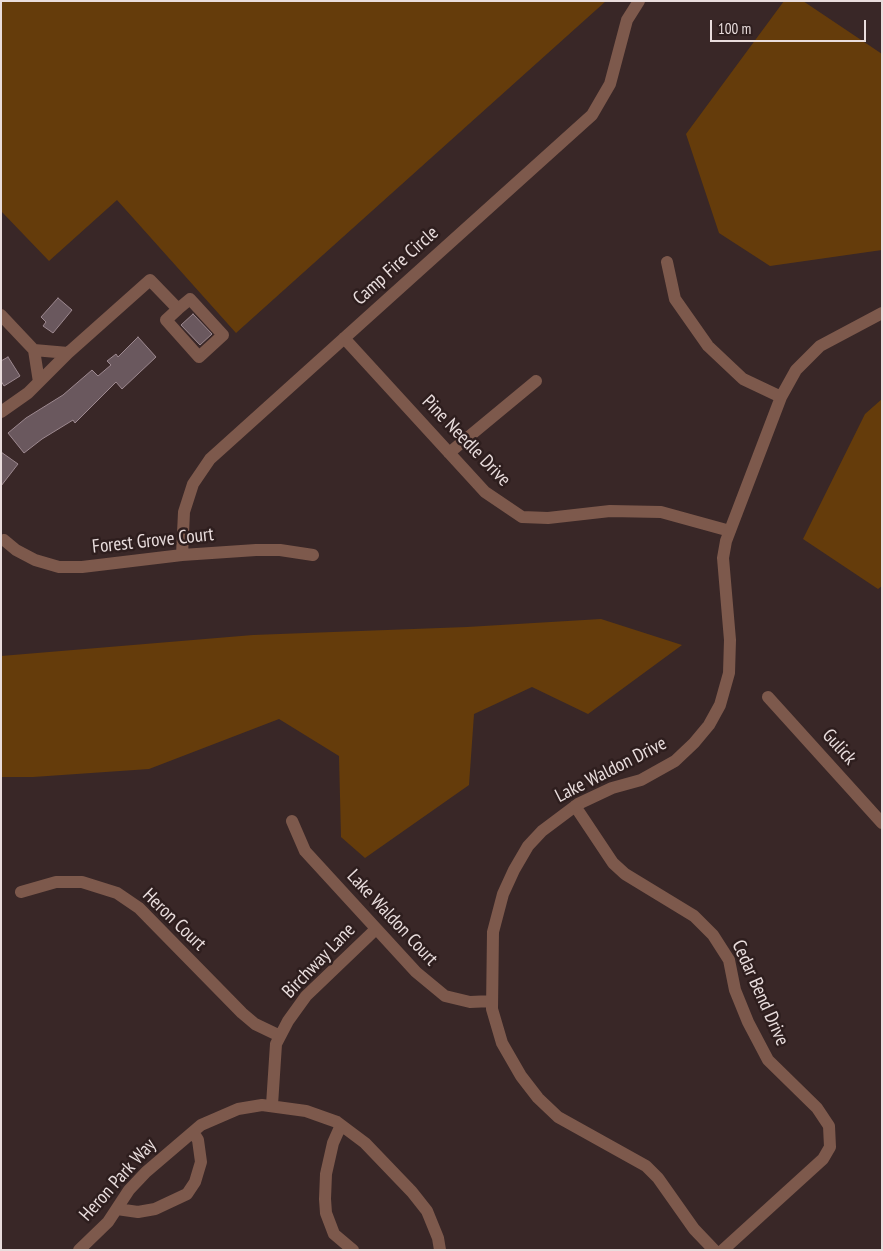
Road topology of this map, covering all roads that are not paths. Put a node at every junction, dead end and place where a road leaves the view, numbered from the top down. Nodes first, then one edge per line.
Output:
1 (639, 1) edge
2 (666, 262) dead end
3 (178, 309) junction
4 (882, 313) edge
5 (1, 315) edge
6 (344, 338) junction
7 (34, 350) junction
8 (68, 353) junction
9 (536, 381) dead end
10 (39, 382) junction
11 (781, 397) junction
12 (1, 412) edge
13 (449, 453) junction
14 (730, 531) junction
15 (4, 540) dead end
16 (182, 555) junction
17 (313, 555) dead end
18 (768, 697) dead end
19 (575, 806) junction
20 (292, 821) dead end
21 (882, 823) edge
22 (21, 892) dead end
23 (376, 929) junction
24 (492, 1001) junction
25 (280, 1036) junction
26 (272, 1105) junction
27 (341, 1125) junction
28 (193, 1132) junction
29 (117, 1209) junction
30 (78, 1250) edge
31 (354, 1250) edge
32 (440, 1250) edge
33 (714, 1250) edge
34 (723, 1250) edge

1 - 6 street, Camp Fire Circle
2 - 11 street
3 - 3 street
3 - 8 street
4 - 11 street, Lake Waldon Drive
5 - 7 street
6 - 13 street, Pine Needle Drive
6 - 16 street, Camp Fire Circle
7 - 8 street
7 - 10 street
8 - 10 street
9 - 13 street
10 - 12 street
11 - 14 street, Lake Waldon Drive
13 - 14 street, Pine Needle Drive
14 - 19 street, Lake Waldon Drive
15 - 16 street, Forest Grove Court
16 - 17 street, Forest Grove Court
18 - 21 street, Gulick
19 - 24 street, Lake Waldon Drive
19 - 34 street, Cedar Bend Drive
20 - 23 street, Lake Waldon Court
22 - 25 street, Heron Court
23 - 24 street, Lake Waldon Court
23 - 25 street, Birchway Lane
24 - 33 street, Lake Waldon Drive
25 - 26 street, Birchway Lane
26 - 27 street, Heron Park Way
26 - 28 street, Heron Park Way
27 - 31 street
27 - 32 street, Heron Park Way
28 - 29 street, Heron Park Way
28 - 29 street
29 - 30 street, Heron Park Way

